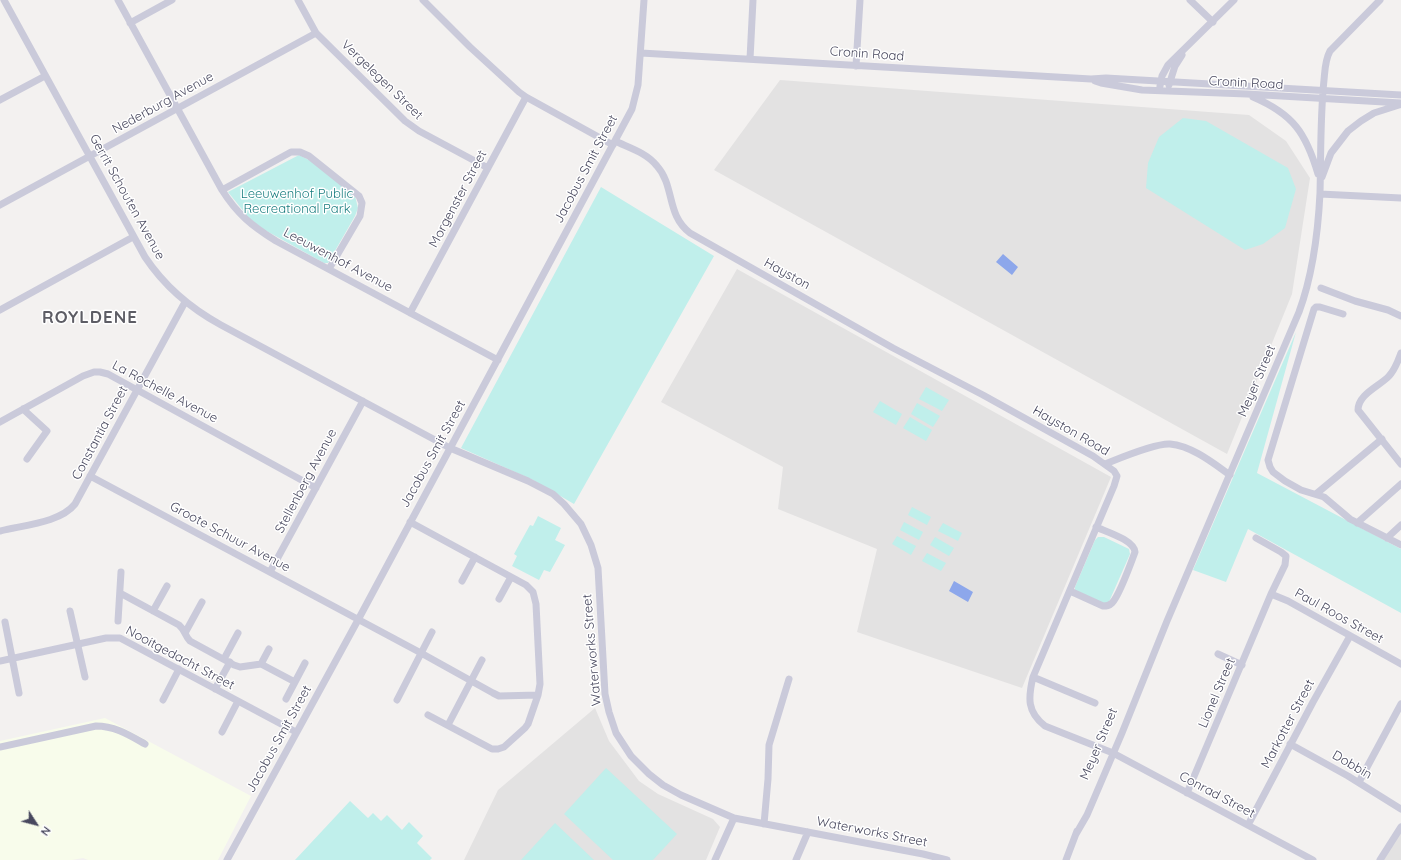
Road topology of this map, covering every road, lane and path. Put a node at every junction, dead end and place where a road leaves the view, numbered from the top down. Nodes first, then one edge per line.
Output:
1 (4, 0) edge
2 (118, 0) edge
3 (172, 0) edge
4 (298, 0) edge
5 (423, 0) edge
6 (644, 0) edge
7 (753, 0) edge
8 (860, 0) edge
9 (1190, 0) edge
10 (1234, 0) edge
11 (1380, 0) edge
12 (1213, 22) junction
13 (130, 23) junction
14 (316, 33) junction
15 (1186, 48) junction
16 (641, 53) junction
17 (750, 59) junction
18 (856, 66) junction
19 (45, 76) junction
20 (1091, 79) junction
21 (1161, 82) junction
22 (1170, 82) junction
23 (1323, 90) junction
24 (1160, 91) junction
25 (1168, 91) junction
26 (1247, 94) junction
27 (1401, 95) edge
28 (526, 97) junction
29 (0, 100) edge
30 (1322, 100) junction
31 (1401, 104) edge
32 (177, 109) junction
33 (614, 143) junction
34 (90, 156) junction
35 (488, 168) junction
36 (1320, 182) junction
37 (222, 190) junction
38 (1320, 194) junction
39 (1401, 198) edge
40 (0, 205) edge
41 (133, 237) junction
42 (329, 269) junction
43 (1321, 288) dead end
44 (184, 302) junction
45 (0, 310) edge
46 (410, 313) junction
47 (1342, 314) dead end
48 (1401, 316) edge
49 (1401, 353) edge
50 (498, 360) junction
51 (137, 389) junction
52 (983, 395) joint
53 (363, 401) junction
54 (23, 409) junction
55 (0, 422) edge
56 (1382, 439) junction
57 (450, 448) junction
58 (1398, 454) edge
59 (27, 458) dead end
60 (1105, 464) junction
61 (1401, 464) edge
62 (1230, 475) junction
63 (90, 476) junction
64 (1401, 484) edge
65 (316, 488) junction
66 (1316, 494) junction
67 (410, 522) junction
68 (1357, 523) junction
69 (1401, 525) edge
70 (1096, 527) junction
71 (0, 531) edge
72 (1256, 538) dead end
73 (1387, 538) junction
74 (1401, 545) edge
75 (475, 557) junction
76 (121, 572) dead end
77 (270, 572) junction
78 (511, 577) junction
79 (462, 581) dead end
80 (167, 586) dead end
81 (1070, 591) junction
82 (120, 593) junction
83 (1272, 594) junction
84 (499, 599) dead end
85 (202, 602) dead end
86 (70, 611) dead end
87 (153, 611) junction
88 (358, 620) junction
89 (118, 621) dead end
90 (5, 622) dead end
91 (432, 632) dead end
92 (185, 633) junction
93 (238, 633) dead end
94 (1350, 636) junction
95 (77, 644) junction
96 (269, 650) dead end
97 (421, 653) junction
98 (1218, 654) dead end
99 (13, 658) junction
100 (482, 660) dead end
101 (0, 661) edge
102 (227, 661) junction
103 (305, 663) dead end
104 (261, 664) junction
105 (1401, 664) edge
106 (1242, 665) junction
107 (179, 669) junction
108 (85, 677) dead end
109 (1033, 677) junction
110 (789, 680) dead end
111 (471, 681) junction
112 (295, 682) junction
113 (215, 689) junction
114 (20, 693) dead end
115 (538, 695) junction
116 (286, 699) dead end
117 (163, 700) dead end
118 (397, 700) dead end
119 (238, 701) junction
120 (1094, 703) dead end
121 (1401, 704) edge
122 (428, 715) dead end
123 (448, 725) junction
124 (222, 732) dead end
125 (296, 732) junction
126 (145, 744) dead end
127 (1290, 744) junction
128 (0, 746) edge
129 (1111, 752) junction
130 (1359, 782) junction
131 (1187, 793) junction
132 (1401, 809) edge
133 (734, 818) junction
134 (764, 824) junction
135 (1248, 825) junction
136 (1401, 827) edge
137 (808, 832) junction
138 (227, 860) edge
139 (715, 860) edge
140 (796, 860) edge
141 (947, 860) edge
142 (1066, 860) edge
143 (1313, 860) edge
144 (1380, 860) edge

1 - 19 street, Gerrit Schouten Avenue
2 - 13 street, Leeuwenhof Avenue
3 - 13 street
4 - 14 street, Vergelegen Street
5 - 28 street, Hayston
6 - 16 street, Jacobus Smit Street
7 - 17 street
8 - 18 street
9 - 12 street
10 - 12 street
11 - 23 street, Meyer Street
12 - 15 street
13 - 32 street, Leeuwenhof Avenue
14 - 32 street, Nederburg Avenue
14 - 35 street, Vergelegen Street
15 - 21 street
15 - 22 street
16 - 17 street, Cronin Road
16 - 33 street, Jacobus Smit Street
17 - 18 street, Cronin Road
18 - 20 street, Cronin Road
19 - 29 street
19 - 34 street, Gerrit Schouten Avenue
20 - 21 street, Cronin Road
20 - 24 street, Cronin Road
21 - 22 street, Cronin Road
21 - 24 street
22 - 23 street, Cronin Road
22 - 25 street
23 - 27 street, Cronin Road
23 - 30 street, Meyer Street
24 - 25 street, Cronin Road
25 - 26 street, Cronin Road
26 - 30 street, Cronin Road
26 - 36 street
28 - 33 street, Hayston
28 - 35 street, Morgenster Street
30 - 31 street, Cronin Road
30 - 36 street, Meyer Street
31 - 36 street
32 - 34 street, Nederburg Avenue
32 - 37 street, Leeuwenhof Avenue
33 - 50 street, Jacobus Smit Street
33 - 52 street, Hayston
34 - 40 street, Nederburg Avenue
34 - 41 street, Gerrit Schouten Avenue
35 - 46 street, Morgenster Street
36 - 38 street, Meyer Street
37 - 42 street, Leeuwenhof Avenue
37 - 42 street
38 - 39 street
38 - 62 street, Meyer Street
41 - 44 street, Gerrit Schouten Avenue
41 - 45 street
42 - 46 street, Leeuwenhof Avenue
43 - 48 street
44 - 51 street, Constantia Street
44 - 53 street, Gerrit Schouten Avenue
46 - 50 street, Leeuwenhof Avenue
47 - 66 street
49 - 56 street
50 - 57 street, Jacobus Smit Street
51 - 54 street, La Rochelle Avenue
51 - 63 street, Constantia Street
51 - 65 street, La Rochelle Avenue
52 - 60 street, Hayston Road
53 - 57 street, Gerrit Schouten Avenue
53 - 65 street, Stellenberg Avenue
54 - 55 street, La Rochelle Avenue
54 - 59 street
56 - 58 street
56 - 66 street
57 - 67 street, Jacobus Smit Street
57 - 133 street, Waterworks Street
58 - 61 street
60 - 62 street
60 - 70 street, Hayston Road
62 - 129 street, Meyer Street
63 - 71 street, Constantia Street
63 - 77 street, Groote Schuur Avenue
64 - 68 street
65 - 77 street, Stellenberg Avenue
66 - 68 street
67 - 75 street
67 - 88 street, Jacobus Smit Street
68 - 73 street
69 - 73 street
70 - 81 street, Hayston Road
70 - 81 street
72 - 83 street
73 - 74 street
75 - 78 street
75 - 79 street
76 - 82 street
77 - 88 street, Groote Schuur Avenue
78 - 84 street
78 - 115 street
80 - 87 street
81 - 109 street, Hayston Road
82 - 87 street
82 - 89 street
83 - 94 street, Paul Roos Street
83 - 106 street, Lionel Street
85 - 92 street
86 - 95 street
87 - 92 street
88 - 97 street, Groote Schuur Avenue
88 - 125 street, Jacobus Smit Street
90 - 99 street
91 - 97 street
92 - 102 street
93 - 102 street
94 - 105 street, Paul Roos Street
94 - 127 street, Markotter Street
95 - 99 street, Nooitgedacht Street
95 - 107 street, Nooitgedacht Street
95 - 108 street
96 - 104 street
97 - 111 street, Groote Schuur Avenue
97 - 118 street
98 - 106 street
99 - 101 street, Nooitgedacht Street
99 - 114 street
100 - 111 street
102 - 104 street
102 - 113 street
103 - 112 street
104 - 112 street
106 - 131 street, Lionel Street
107 - 113 street, Nooitgedacht Street
107 - 117 street
109 - 120 street
109 - 129 street, Hayston Road
110 - 134 street
111 - 115 street, Groote Schuur Avenue
111 - 123 street
112 - 116 street
113 - 119 street, Nooitgedacht Street
115 - 123 street
119 - 124 street
119 - 125 street, Nooitgedacht Street
121 - 130 street
122 - 123 street
125 - 138 street, Jacobus Smit Street
126 - 128 street
127 - 130 street, Dobbin
127 - 135 street, Markotter Street
129 - 131 street, Conrad Street
129 - 142 street, Meyer Street
130 - 132 street, Dobbin
131 - 135 street, Conrad Street
133 - 134 street, Waterworks Street
133 - 139 street
134 - 137 street, Waterworks Street
135 - 143 street, Conrad Street
136 - 144 street
137 - 140 street
137 - 141 street, Waterworks Street

